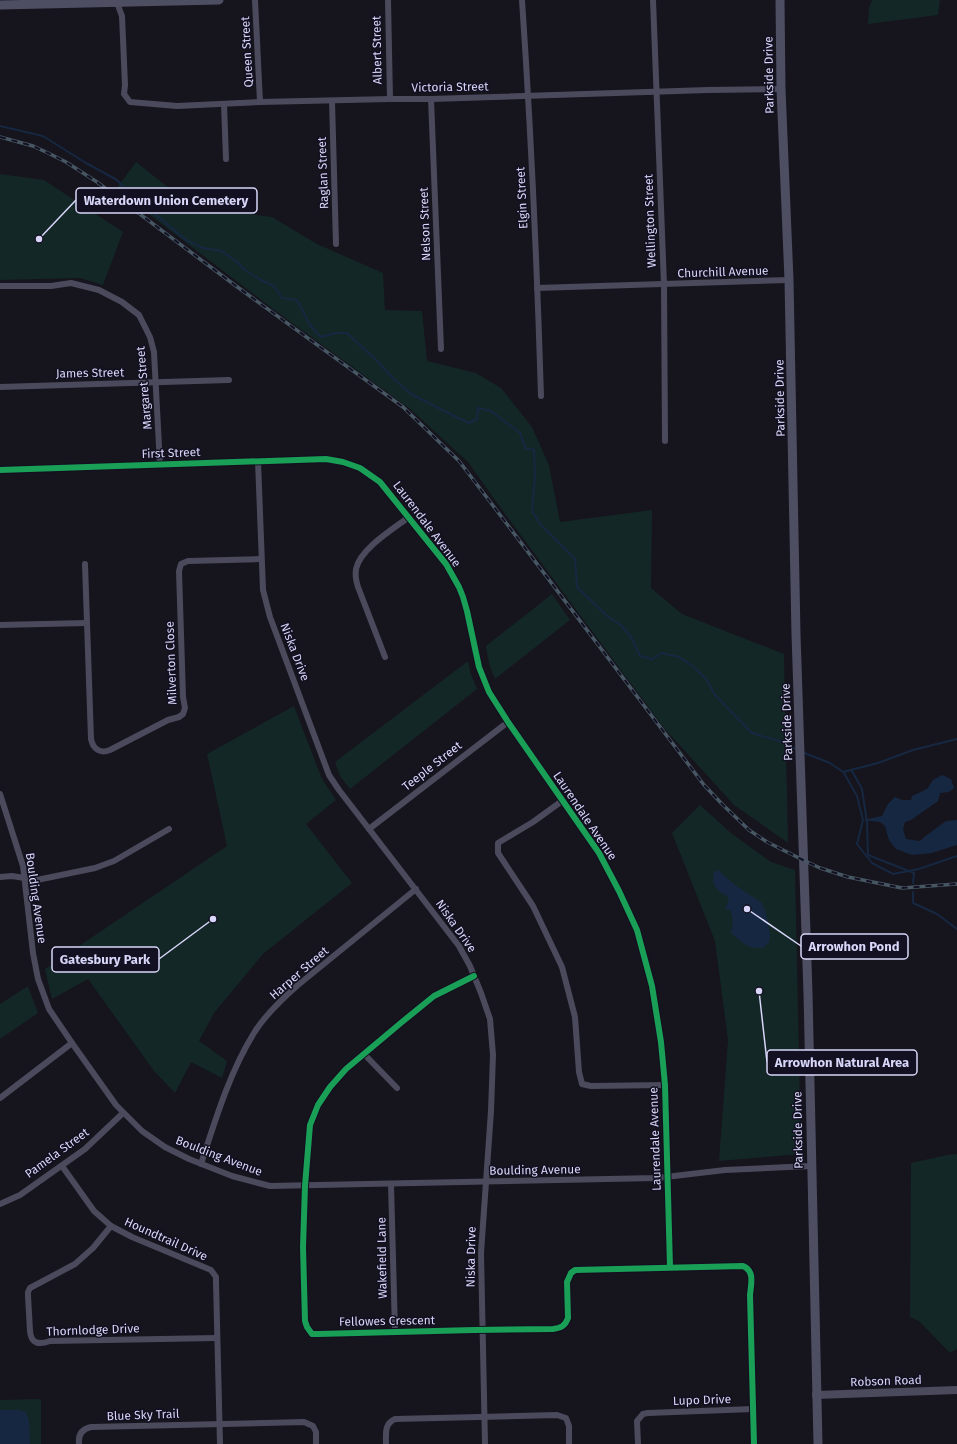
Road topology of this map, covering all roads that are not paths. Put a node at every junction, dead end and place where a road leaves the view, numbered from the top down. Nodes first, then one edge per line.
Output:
1 (219, 0) edge
2 (255, 0) edge
3 (388, 0) edge
4 (522, 0) edge
5 (653, 0) edge
6 (780, 0) edge
7 (117, 2) edge
8 (0, 5) edge
9 (781, 89) junction
10 (657, 92) junction
11 (528, 96) junction
12 (390, 99) junction
13 (431, 99) junction
14 (332, 101) junction
15 (260, 102) junction
16 (224, 104) junction
17 (226, 159) dead end
18 (336, 244) dead end
19 (789, 280) junction
20 (664, 285) junction
21 (0, 286) edge
22 (538, 288) junction
23 (441, 349) dead end
24 (229, 380) dead end
25 (156, 382) junction
26 (0, 387) edge
27 (541, 396) dead end
28 (665, 441) dead end
29 (258, 461) junction
30 (343, 462) joint
31 (160, 465) junction
32 (0, 470) edge
33 (409, 517) junction
34 (261, 559) junction
35 (85, 564) dead end
36 (87, 623) junction
37 (0, 625) edge
38 (385, 657) dead end
39 (508, 722) junction
40 (0, 794) edge
41 (562, 801) junction
42 (169, 829) dead end
43 (369, 829) junction
44 (0, 877) edge
45 (25, 878) junction
46 (416, 889) junction
47 (474, 976) junction
48 (72, 1043) junction
49 (364, 1054) junction
50 (665, 1085) junction
51 (397, 1088) dead end
52 (0, 1098) edge
53 (123, 1113) junction
54 (201, 1164) junction
55 (62, 1166) junction
56 (811, 1166) junction
57 (668, 1177) junction
58 (485, 1182) junction
59 (392, 1184) junction
60 (305, 1186) junction
61 (0, 1204) edge
62 (111, 1226) junction
63 (670, 1267) junction
64 (482, 1330) junction
65 (395, 1332) junction
66 (217, 1338) junction
67 (957, 1390) edge
68 (816, 1395) junction
69 (753, 1409) junction
70 (484, 1417) junction
71 (219, 1424) junction
72 (79, 1444) edge
73 (220, 1444) edge
74 (316, 1444) edge
75 (386, 1444) edge
76 (485, 1444) edge
77 (569, 1444) edge
78 (638, 1444) edge
79 (754, 1444) edge
80 (818, 1444) edge

1 - 7 main road
2 - 15 street, Queen Street
3 - 12 street, Albert Street
4 - 11 street, Elgin Street
5 - 10 street, Wellington Street
6 - 9 main road, Parkside Drive
7 - 8 main road
7 - 16 street, Victoria Street
9 - 10 street, Victoria Street
9 - 19 main road, Parkside Drive
10 - 11 street, Victoria Street
10 - 20 street, Wellington Street
11 - 13 street, Victoria Street
11 - 22 street, Elgin Street
12 - 13 street, Victoria Street
12 - 14 street, Victoria Street
13 - 23 street, Nelson Street
14 - 15 street, Victoria Street
14 - 18 street, Raglan Street
15 - 16 street, Victoria Street
16 - 17 street
19 - 20 street, Churchill Avenue
19 - 56 main road, Parkside Drive
20 - 22 street, Churchill Avenue
20 - 28 street, Wellington Street
21 - 25 street, Margaret Street
22 - 27 street, Elgin Street
24 - 25 street, James Street
25 - 26 street, James Street
25 - 31 street, Margaret Street
29 - 30 street, First Street
29 - 31 street, First Street
29 - 34 street, Niska Drive
30 - 33 street, Laurendale Avenue
31 - 32 street, First Street
33 - 38 street
33 - 39 street, Laurendale Avenue
34 - 36 street, Milverton Close
34 - 43 street, Niska Drive
35 - 36 street
36 - 37 street
39 - 41 street, Laurendale Avenue
39 - 43 street, Teeple Street
40 - 45 street, Boulding Avenue
41 - 50 street, Laurendale Avenue
41 - 50 street
42 - 45 street
43 - 46 street, Niska Drive
44 - 45 street
45 - 48 street, Boulding Avenue
46 - 47 street, Niska Drive
46 - 54 street, Harper Street
47 - 49 street, Fellowes Crescent
47 - 58 street, Niska Drive
48 - 52 street
48 - 53 street, Boulding Avenue
49 - 51 street
49 - 60 street, Fellowes Crescent
50 - 57 street, Laurendale Avenue
53 - 54 street, Boulding Avenue
53 - 55 street, Pamela Street
54 - 60 street, Boulding Avenue
55 - 61 street, Pamela Street
55 - 62 street, Houndtrail Drive
56 - 57 street, Boulding Avenue
56 - 68 main road, Parkside Drive
57 - 58 street, Boulding Avenue
57 - 63 street, Laurendale Avenue
58 - 59 street, Boulding Avenue
58 - 64 street, Niska Drive
59 - 60 street, Boulding Avenue
59 - 65 street, Wakefield Lane
60 - 65 street, Fellowes Crescent
62 - 66 street, Houndtrail Drive
62 - 66 street, Thornlodge Drive
63 - 64 street, Fellowes Crescent
63 - 69 street, Fellowes Crescent
64 - 65 street, Fellowes Crescent
64 - 70 street, Niska Drive
66 - 71 street, Houndtrail Drive
67 - 68 street, Robson Road
68 - 80 main road, Parkside Drive
69 - 78 street, Lupo Drive
69 - 79 street
70 - 75 street
70 - 76 street, Niska Drive
70 - 77 street
71 - 72 street, Blue Sky Trail
71 - 73 street, Houndtrail Drive
71 - 74 street, Blue Sky Trail

